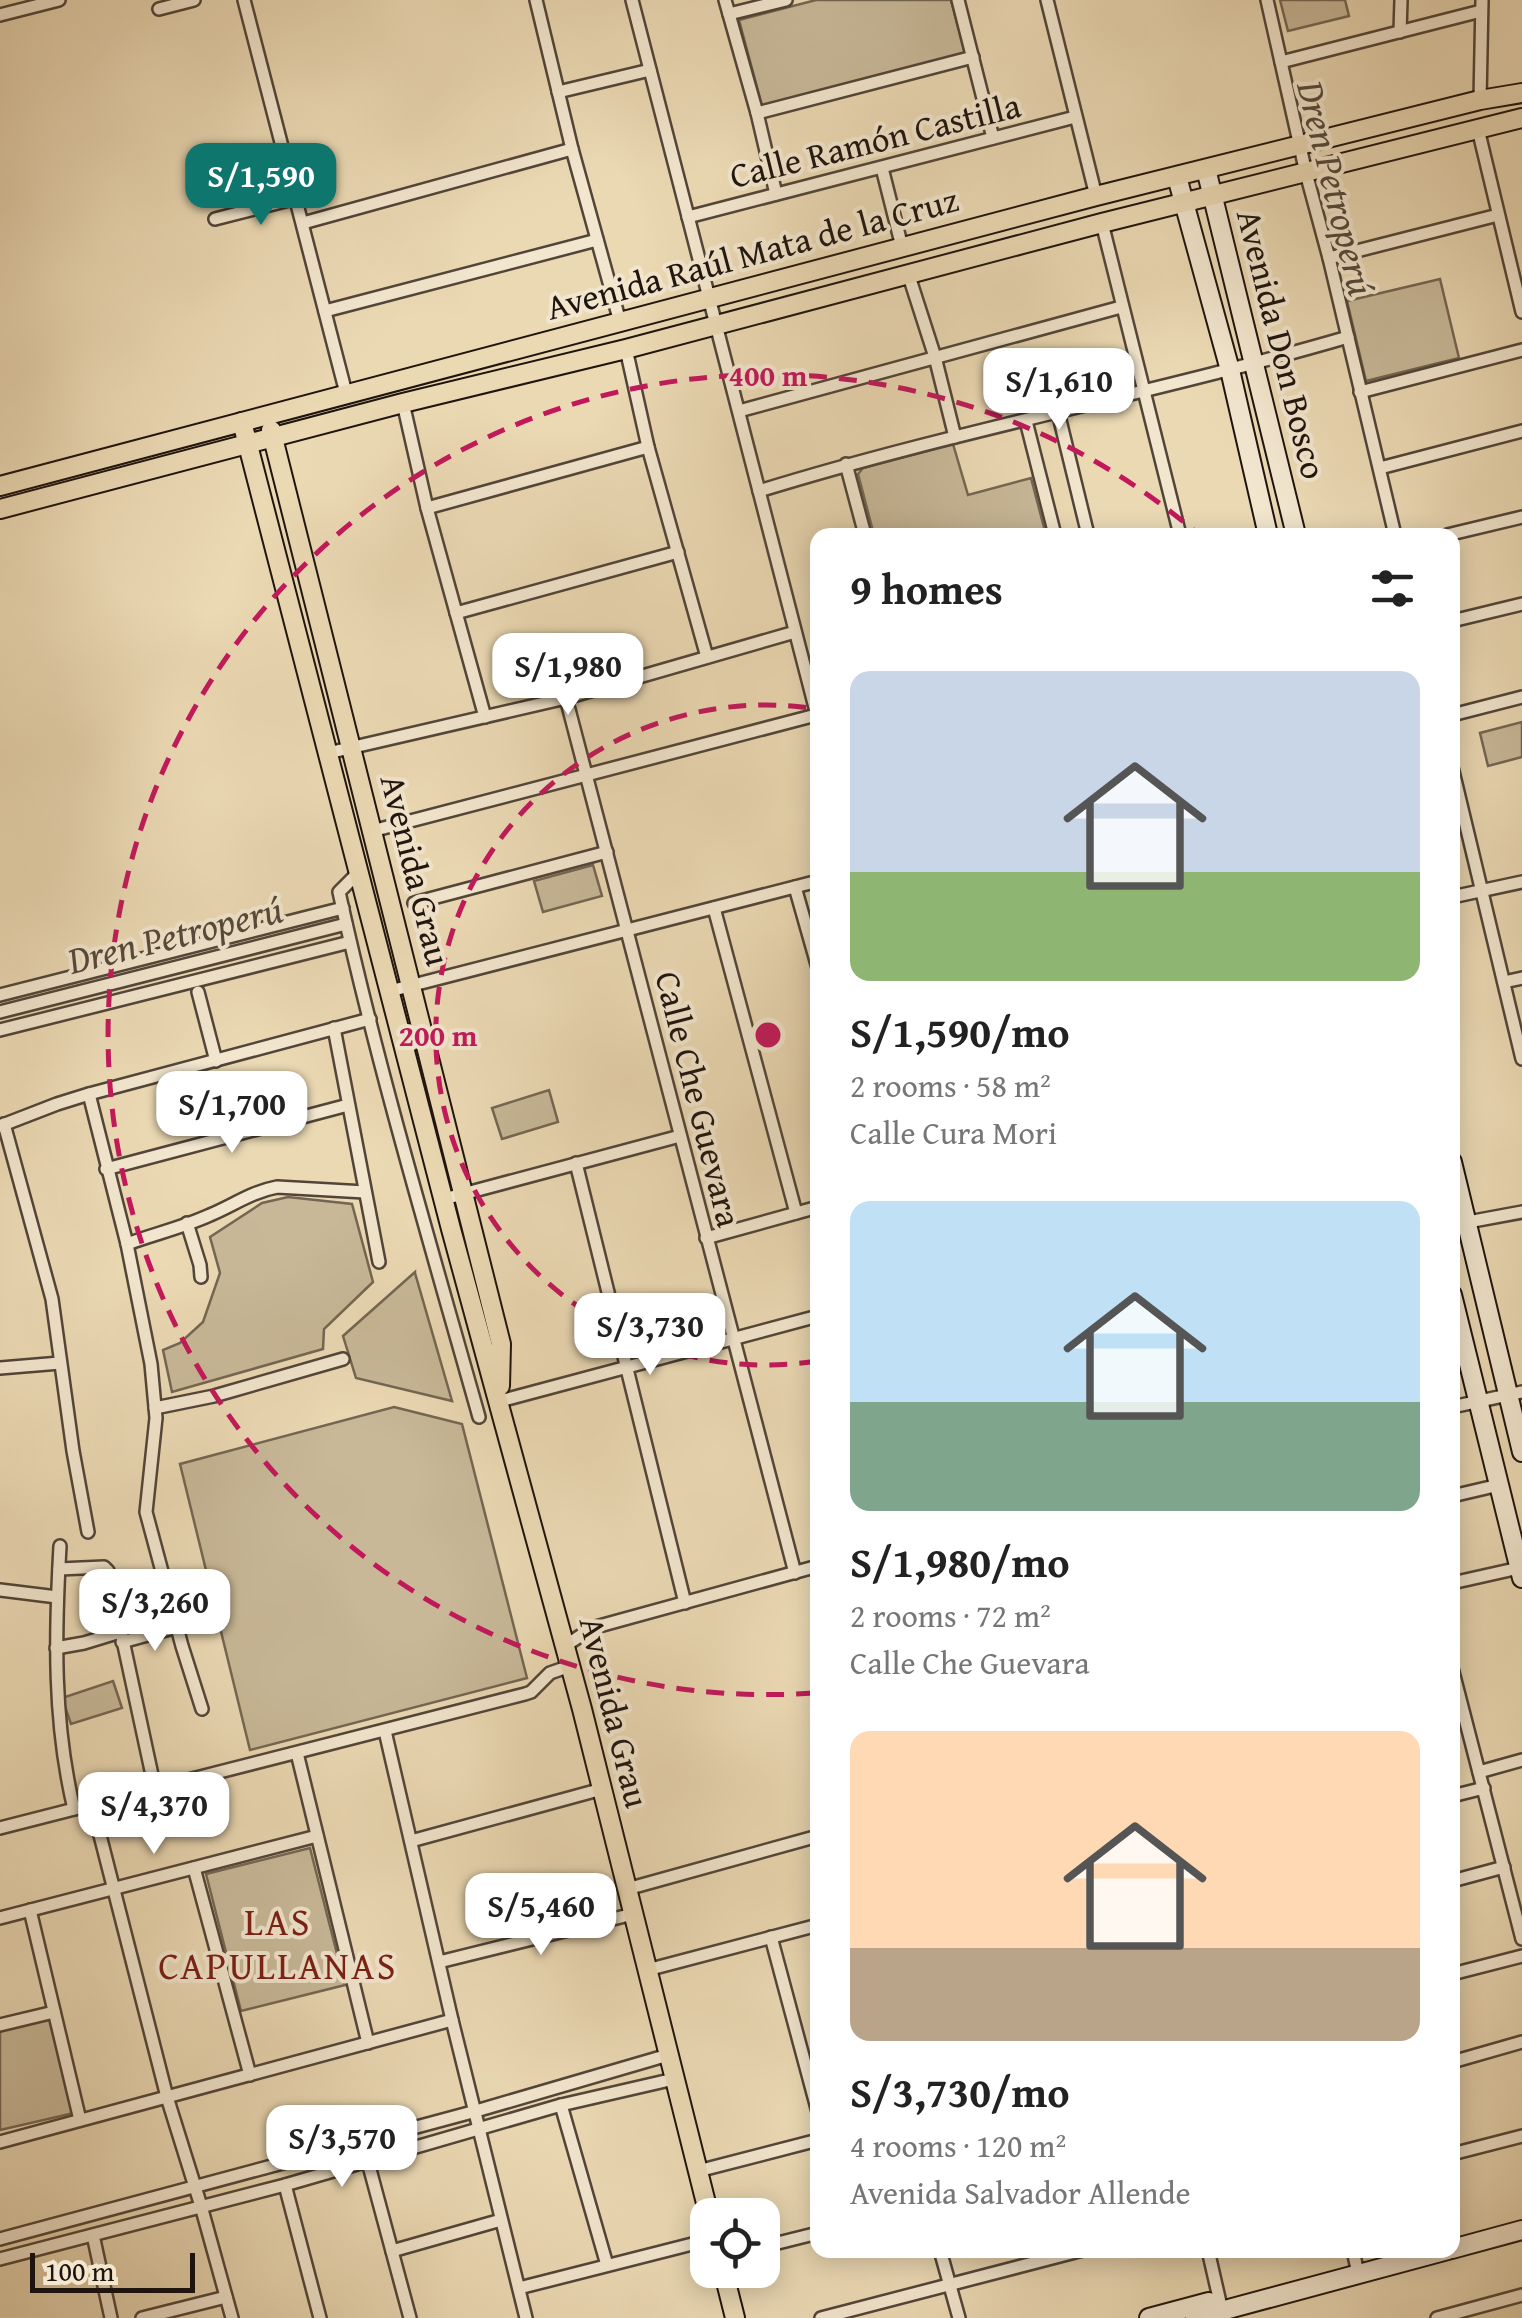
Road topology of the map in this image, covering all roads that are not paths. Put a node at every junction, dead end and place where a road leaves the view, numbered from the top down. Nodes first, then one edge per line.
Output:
1 (59, 0) edge
2 (194, 0) edge
3 (244, 0) edge
4 (536, 0) edge
5 (632, 0) edge
6 (725, 0) edge
7 (786, 0) edge
8 (958, 0) edge
9 (1047, 0) edge
10 (1267, 0) edge
11 (1401, 0) edge
12 (1482, 5) edge
13 (160, 9) dead end
14 (729, 14) junction
15 (0, 15) edge
16 (1400, 32) junction
17 (973, 57) junction
18 (1281, 62) junction
19 (650, 70) junction
20 (558, 92) junction
21 (1522, 94) edge
22 (1480, 100) junction
23 (757, 114) junction
24 (1075, 117) junction
25 (1522, 118) edge
26 (1478, 128) junction
27 (993, 138) junction
28 (1300, 146) junction
29 (572, 149) junction
30 (882, 168) junction
31 (1206, 170) junction
32 (1306, 173) junction
33 (1177, 177) junction
34 (776, 194) junction
35 (1096, 196) junction
36 (1212, 197) junction
37 (297, 198) junction
38 (1185, 202) junction
39 (1498, 215) junction
40 (688, 217) junction
41 (215, 219) dead end
42 (1102, 222) junction
43 (303, 223) junction
44 (598, 240) junction
45 (902, 247) junction
46 (1329, 258) junction
47 (908, 272) junction
48 (710, 299) junction
49 (1121, 307) junction
50 (325, 311) junction
51 (1522, 312) edge
52 (620, 322) junction
53 (716, 324) junction
54 (1348, 337) junction
55 (626, 348) junction
56 (1522, 350) edge
57 (935, 357) junction
58 (1255, 364) junction
59 (1230, 370) junction
60 (1143, 390) junction
61 (1360, 392) junction
62 (346, 393) junction
63 (403, 403) junction
64 (738, 411) junction
65 (1058, 412) junction
66 (267, 415) junction
67 (1026, 421) junction
68 (242, 422) junction
69 (1522, 431) edge
70 (955, 437) junction
71 (273, 438) junction
72 (248, 444) junction
73 (648, 448) junction
74 (846, 464) junction
75 (1380, 468) junction
76 (0, 486) edge
77 (759, 491) junction
78 (428, 508) junction
79 (0, 510) edge
80 (1522, 517) edge
81 (863, 528) edge
82 (1052, 528) edge
83 (1086, 528) edge
84 (1178, 528) edge
85 (1266, 528) edge
86 (1294, 528) edge
87 (1393, 528) edge
88 (1460, 532) edge
89 (678, 552) junction
90 (1522, 604) edge
91 (456, 613) junction
92 (1460, 619) edge
93 (795, 632) junction
94 (707, 657) junction
95 (810, 683) edge
96 (1522, 697) edge
97 (566, 698) junction
98 (1460, 713) edge
99 (485, 716) junction
100 (810, 719) edge
101 (352, 748) junction
102 (328, 753) junction
103 (587, 776) junction
104 (1460, 800) edge
105 (372, 831) junction
106 (607, 852) junction
107 (359, 872) junction
108 (1522, 882) edge
109 (810, 884) edge
110 (796, 887) junction
111 (1482, 891) junction
112 (1460, 896) edge
113 (414, 903) dead end
114 (343, 908) junction
115 (714, 908) junction
116 (346, 924) junction
117 (628, 930) junction
118 (810, 939) edge
119 (350, 942) junction
120 (1522, 978) edge
121 (1504, 982) junction
122 (412, 985) junction
123 (390, 990) junction
124 (198, 992) dead end
125 (0, 995) edge
126 (0, 1012) edge
127 (370, 1019) junction
128 (334, 1028) junction
129 (0, 1030) edge
130 (1522, 1060) edge
131 (216, 1061) junction
132 (89, 1094) junction
133 (348, 1105) junction
134 (2, 1125) edge
135 (680, 1136) junction
136 (576, 1163) junction
137 (106, 1169) junction
138 (365, 1192) junction
139 (1460, 1192) edge
140 (465, 1194) junction
141 (444, 1199) junction
142 (810, 1209) edge
143 (1522, 1212) edge
144 (796, 1213) junction
145 (1468, 1222) junction
146 (187, 1223) junction
147 (706, 1238) junction
148 (127, 1244) junction
149 (379, 1262) dead end
150 (201, 1277) dead end
151 (810, 1318) edge
152 (1460, 1330) edge
153 (732, 1338) junction
154 (343, 1359) dead end
155 (60, 1363) junction
156 (626, 1366) junction
157 (0, 1368) edge
158 (1515, 1394) edge
159 (500, 1402) junction
160 (1478, 1402) junction
161 (1460, 1406) edge
162 (156, 1408) junction
163 (479, 1417) dead end
164 (1522, 1452) edge
165 (1499, 1485) junction
166 (1460, 1494) edge
167 (88, 1532) dead end
168 (60, 1546) dead end
169 (59, 1568) junction
170 (810, 1568) edge
171 (794, 1573) junction
172 (1521, 1573) edge
173 (1460, 1582) edge
174 (0, 1590) edge
175 (57, 1597) junction
176 (685, 1603) junction
177 (177, 1627) junction
178 (121, 1637) junction
179 (565, 1646) junction
180 (56, 1648) junction
181 (570, 1666) junction
182 (1460, 1699) edge
183 (202, 1708) dead end
184 (385, 1731) junction
185 (297, 1753) junction
186 (1522, 1760) edge
187 (1479, 1772) junction
188 (1484, 1788) junction
189 (156, 1789) junction
190 (602, 1789) junction
191 (1460, 1794) edge
192 (92, 1804) junction
193 (74, 1809) junction
194 (0, 1828) edge
195 (317, 1836) junction
196 (810, 1838) edge
197 (410, 1840) junction
198 (1504, 1867) junction
199 (194, 1868) junction
200 (1460, 1879) edge
201 (116, 1888) junction
202 (627, 1889) junction
203 (30, 1910) junction
204 (633, 1914) junction
205 (0, 1918) edge
206 (810, 1927) edge
207 (771, 1937) junction
208 (1522, 1939) edge
209 (1522, 1956) edge
210 (439, 1962) junction
211 (648, 1970) junction
212 (1460, 1972) edge
213 (54, 2012) junction
214 (452, 2020) junction
215 (0, 2026) edge
216 (1522, 2042) edge
217 (368, 2043) junction
218 (668, 2056) junction
219 (1460, 2060) edge
220 (250, 2075) junction
221 (674, 2079) junction
222 (810, 2082) edge
223 (167, 2097) junction
224 (562, 2105) junction
225 (476, 2111) junction
226 (80, 2120) junction
227 (481, 2128) junction
228 (1522, 2136) edge
229 (0, 2142) edge
230 (810, 2142) edge
231 (1460, 2152) edge
232 (368, 2162) junction
233 (698, 2171) junction
234 (285, 2185) junction
235 (196, 2187) junction
236 (705, 2198) edge
237 (202, 2206) junction
238 (1522, 2218) edge
239 (501, 2220) junction
240 (1522, 2230) edge
241 (1460, 2234) edge
242 (810, 2235) edge
243 (93, 2236) junction
244 (0, 2238) edge
245 (780, 2242) edge
246 (690, 2244) edge
247 (1460, 2246) edge
248 (392, 2251) junction
249 (942, 2258) edge
250 (1053, 2258) edge
251 (1210, 2258) edge
252 (1384, 2258) edge
253 (0, 2259) edge
254 (1355, 2262) edge
255 (607, 2265) junction
256 (950, 2285) junction
257 (519, 2288) junction
258 (725, 2288) edge
259 (1522, 2295) edge
260 (226, 2296) junction
261 (1221, 2305) junction
262 (1460, 2315) edge
263 (729, 2316) edge
264 (111, 2318) edge
265 (142, 2318) edge
266 (232, 2318) edge
267 (320, 2318) edge
268 (410, 2318) edge
269 (526, 2318) edge
270 (821, 2318) edge
271 (958, 2318) edge
272 (1149, 2318) edge
273 (1195, 2318) edge
274 (1436, 2318) edge

1 - 15 street
2 - 13 street
3 - 37 street
4 - 20 street
5 - 19 street
6 - 14 street
7 - 14 street
8 - 17 street
9 - 24 street
10 - 18 street
11 - 16 street
12 - 16 street
12 - 22 street
14 - 23 street
16 - 18 street
17 - 23 street
17 - 27 street
18 - 28 street
19 - 20 street
19 - 40 street
20 - 29 street
21 - 22 main road, Avenida Raúl Mata de la Cruz
22 - 28 main road, Avenida Raúl Mata de la Cruz
23 - 34 street
24 - 27 street, Calle Ramón Castilla
24 - 35 street
25 - 26 main road, Avenida Raúl Mata de la Cruz
26 - 32 main road, Avenida Raúl Mata de la Cruz
26 - 39 street
27 - 30 street, Calle Ramón Castilla
28 - 31 main road, Avenida Raúl Mata de la Cruz
28 - 32 street
29 - 43 street
29 - 44 street
30 - 34 street, Calle Ramón Castilla
30 - 45 street
31 - 33 main road, Avenida Raúl Mata de la Cruz
31 - 36 street, Avenida Don Bosco
32 - 36 main road, Avenida Raúl Mata de la Cruz
32 - 46 street
33 - 35 main road, Avenida Raúl Mata de la Cruz
33 - 38 street, Avenida Don Bosco
34 - 40 street, Calle Ramón Castilla
35 - 45 main road, Avenida Raúl Mata de la Cruz
36 - 38 main road, Avenida Raúl Mata de la Cruz
36 - 58 street, Avenida Don Bosco
37 - 41 street
37 - 43 street
38 - 42 main road, Avenida Raúl Mata de la Cruz
38 - 59 street, Avenida Don Bosco
39 - 46 street
39 - 51 street
40 - 48 street
42 - 47 main road, Avenida Raúl Mata de la Cruz
42 - 49 street
43 - 50 street
44 - 50 street
44 - 52 street
45 - 48 main road, Avenida Raúl Mata de la Cruz
46 - 54 street
47 - 53 main road, Avenida Raúl Mata de la Cruz
47 - 57 street
48 - 52 main road, Avenida Raúl Mata de la Cruz
48 - 53 street
49 - 57 street
49 - 60 street
50 - 62 street
52 - 62 main road, Avenida Raúl Mata de la Cruz
53 - 55 main road, Avenida Raúl Mata de la Cruz
53 - 64 street
54 - 58 street
54 - 61 street
55 - 63 main road, Avenida Raúl Mata de la Cruz
55 - 73 street
56 - 61 street
57 - 64 street
57 - 70 street
58 - 59 street
58 - 86 street, Avenida Don Bosco
59 - 60 street
59 - 85 street, Avenida Don Bosco
60 - 65 street
60 - 84 street
61 - 75 street
62 - 66 main road, Avenida Raúl Mata de la Cruz
63 - 71 main road, Avenida Raúl Mata de la Cruz
63 - 78 street
64 - 77 street
65 - 67 street
65 - 83 street
66 - 68 main road, Avenida Raúl Mata de la Cruz
66 - 71 main road, Avenida Grau
67 - 70 street
67 - 82 street
68 - 72 main road, Avenida Grau
68 - 76 main road, Avenida Raúl Mata de la Cruz
69 - 75 street
70 - 74 street
71 - 72 main road, Avenida Raúl Mata de la Cruz
71 - 101 main road, Avenida Grau
72 - 79 main road, Avenida Raúl Mata de la Cruz
72 - 102 main road, Avenida Grau
73 - 78 street
73 - 89 street
74 - 77 street
74 - 81 street
75 - 87 street
77 - 93 street
78 - 91 street
80 - 88 street
89 - 91 street
89 - 94 street
90 - 92 street
91 - 99 street
93 - 94 street
93 - 95 street
94 - 97 street
96 - 98 street
97 - 99 street
97 - 103 street, Calle Che Guevara
99 - 101 street
100 - 103 street
101 - 102 street
101 - 105 main road, Avenida Grau
102 - 107 main road, Avenida Grau
103 - 105 street
103 - 106 street, Calle Che Guevara
104 - 111 street
105 - 122 main road, Avenida Grau
106 - 113 street
106 - 117 street, Calle Che Guevara
107 - 114 street
107 - 123 main road, Avenida Grau
108 - 111 street
109 - 110 street
110 - 115 street
110 - 118 street
111 - 112 street
111 - 121 street
114 - 116 street
114 - 125 street
115 - 117 street
115 - 144 street
116 - 119 street
116 - 126 street
117 - 122 street
117 - 135 street, Calle Che Guevara
119 - 127 street
119 - 129 street
120 - 121 street
121 - 130 street
122 - 123 street
122 - 140 main road, Avenida Grau
123 - 141 main road, Avenida Grau
124 - 131 street
127 - 128 street
127 - 163 street
128 - 131 street
128 - 133 street
131 - 132 street
132 - 134 street
132 - 137 street
133 - 137 street
133 - 138 street
134 - 155 street
135 - 136 street
135 - 147 street, Calle Che Guevara
136 - 140 street
136 - 156 street
137 - 148 street
138 - 146 street
138 - 149 street
139 - 145 street
140 - 141 street
140 - 159 main road, Avenida Grau
141 - 159 main road, Avenida Grau
142 - 144 street
143 - 145 street
144 - 147 street
145 - 158 street
146 - 148 street
146 - 150 street
147 - 153 street, Calle Che Guevara
148 - 162 street
151 - 153 street
152 - 160 street
153 - 156 street
153 - 171 street, Calle Che Guevara
154 - 162 street
155 - 157 street
155 - 167 street
156 - 159 street
156 - 176 street
158 - 160 street
158 - 164 street
159 - 179 main road, Avenida Grau
160 - 161 street
160 - 165 street
162 - 177 street
165 - 166 street
165 - 172 street
168 - 169 street
169 - 175 street
169 - 178 street
170 - 171 street
171 - 176 street
172 - 173 street
174 - 175 street
175 - 180 street
176 - 179 street
177 - 178 street
177 - 183 street
178 - 180 street
178 - 189 street
179 - 181 main road, Avenida Grau
180 - 193 street
181 - 184 street
181 - 190 main road, Avenida Grau
182 - 187 street
184 - 185 street
184 - 197 street
185 - 189 street
185 - 195 street
186 - 187 street
187 - 188 street
188 - 191 street
188 - 198 street
189 - 192 street
190 - 197 street
190 - 202 main road, Avenida Grau
192 - 193 street
192 - 201 street
193 - 194 street
195 - 199 street
195 - 217 street
196 - 202 street
197 - 210 street
198 - 200 street
198 - 208 street
199 - 201 street
199 - 220 street
201 - 203 street
201 - 223 street
202 - 204 main road, Avenida Grau
203 - 205 street
203 - 213 street
204 - 210 street
204 - 211 main road, Avenida Grau
206 - 207 street
207 - 211 street
207 - 222 street
209 - 212 street
210 - 214 street
211 - 218 main road, Avenida Grau
213 - 215 street
213 - 226 street
214 - 217 street
214 - 225 street
216 - 219 street
217 - 220 street
218 - 221 main road, Avenida Grau
218 - 225 street
220 - 223 street
221 - 224 street
221 - 233 main road, Avenida Grau
223 - 226 street
223 - 235 street
224 - 227 street
224 - 255 street
225 - 227 street
225 - 235 street
226 - 229 street
227 - 232 street
227 - 239 street
228 - 231 street
230 - 233 street
232 - 234 street
232 - 248 street
233 - 236 main road, Avenida Grau
234 - 237 street
234 - 267 street
235 - 237 street
235 - 244 street
237 - 243 street
237 - 260 street
238 - 241 street
239 - 248 street
239 - 257 street
240 - 247 street
242 - 245 street
243 - 253 street
243 - 264 street
246 - 255 street
248 - 268 street
249 - 256 street
250 - 256 street
251 - 261 street
252 - 254 street
254 - 261 street
255 - 257 street
256 - 270 street
256 - 271 street
257 - 269 street
258 - 263 main road
259 - 262 street
260 - 265 street
260 - 266 street
261 - 272 street
261 - 273 street
262 - 274 street

